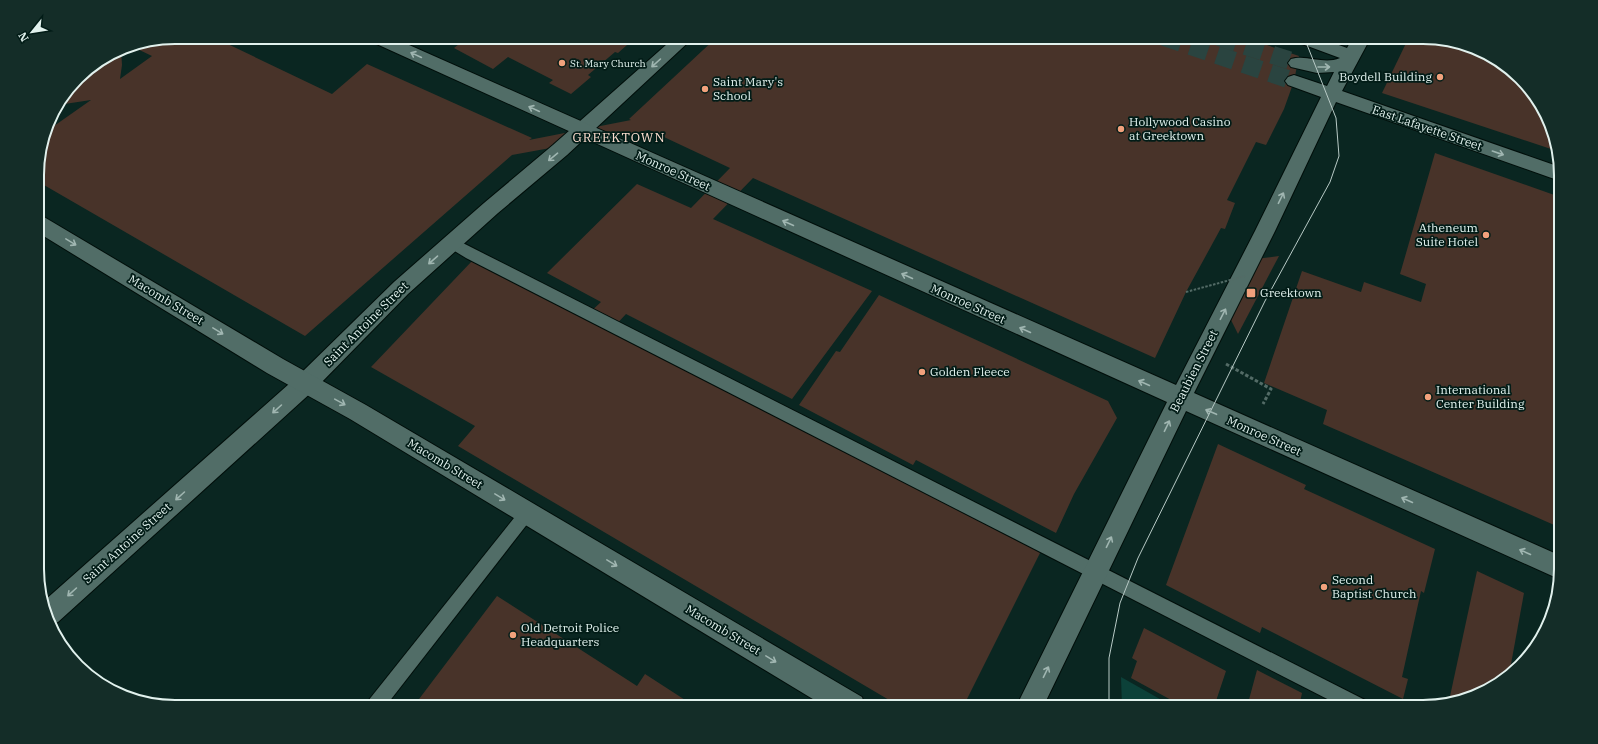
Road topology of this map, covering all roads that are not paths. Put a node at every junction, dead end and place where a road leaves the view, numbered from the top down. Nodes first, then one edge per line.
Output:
1 (391, 44) edge
2 (677, 44) edge
3 (1317, 44) edge
4 (1358, 44) edge
5 (1351, 58) junction
6 (1297, 63) tunnel mouth
7 (1294, 81) tunnel mouth
8 (1331, 94) junction
9 (582, 131) junction
10 (1554, 172) edge
11 (44, 226) edge
12 (453, 242) junction
13 (306, 383) junction
14 (1180, 399) junction
15 (527, 513) junction
16 (1554, 565) edge
17 (1095, 572) junction
18 (51, 611) edge
19 (380, 700) edge
20 (840, 700) edge
21 (1032, 700) edge
22 (1347, 700) edge

9 -> 1 street, Monroe Street
2 -> 9 street, Saint Antoine Street
3 - 5 street
4 - 5 street, Beaubien Street
6 -> 5 street
5 - 8 street, Beaubien Street
7 - 8 street, East Lafayette Street
8 -> 10 street, East Lafayette Street
14 -> 8 street, Beaubien Street
9 -> 12 street, Saint Antoine Street
14 -> 9 street, Monroe Street
11 -> 13 street, Macomb Street
12 -> 13 street, Saint Antoine Street
12 - 17 lane
13 -> 15 street, Macomb Street
13 -> 18 street, Saint Antoine Street
16 -> 14 street, Monroe Street
17 -> 14 street, Beaubien Street
15 - 19 lane
15 -> 20 street, Macomb Street
21 -> 17 street, Beaubien Street
17 - 22 lane

